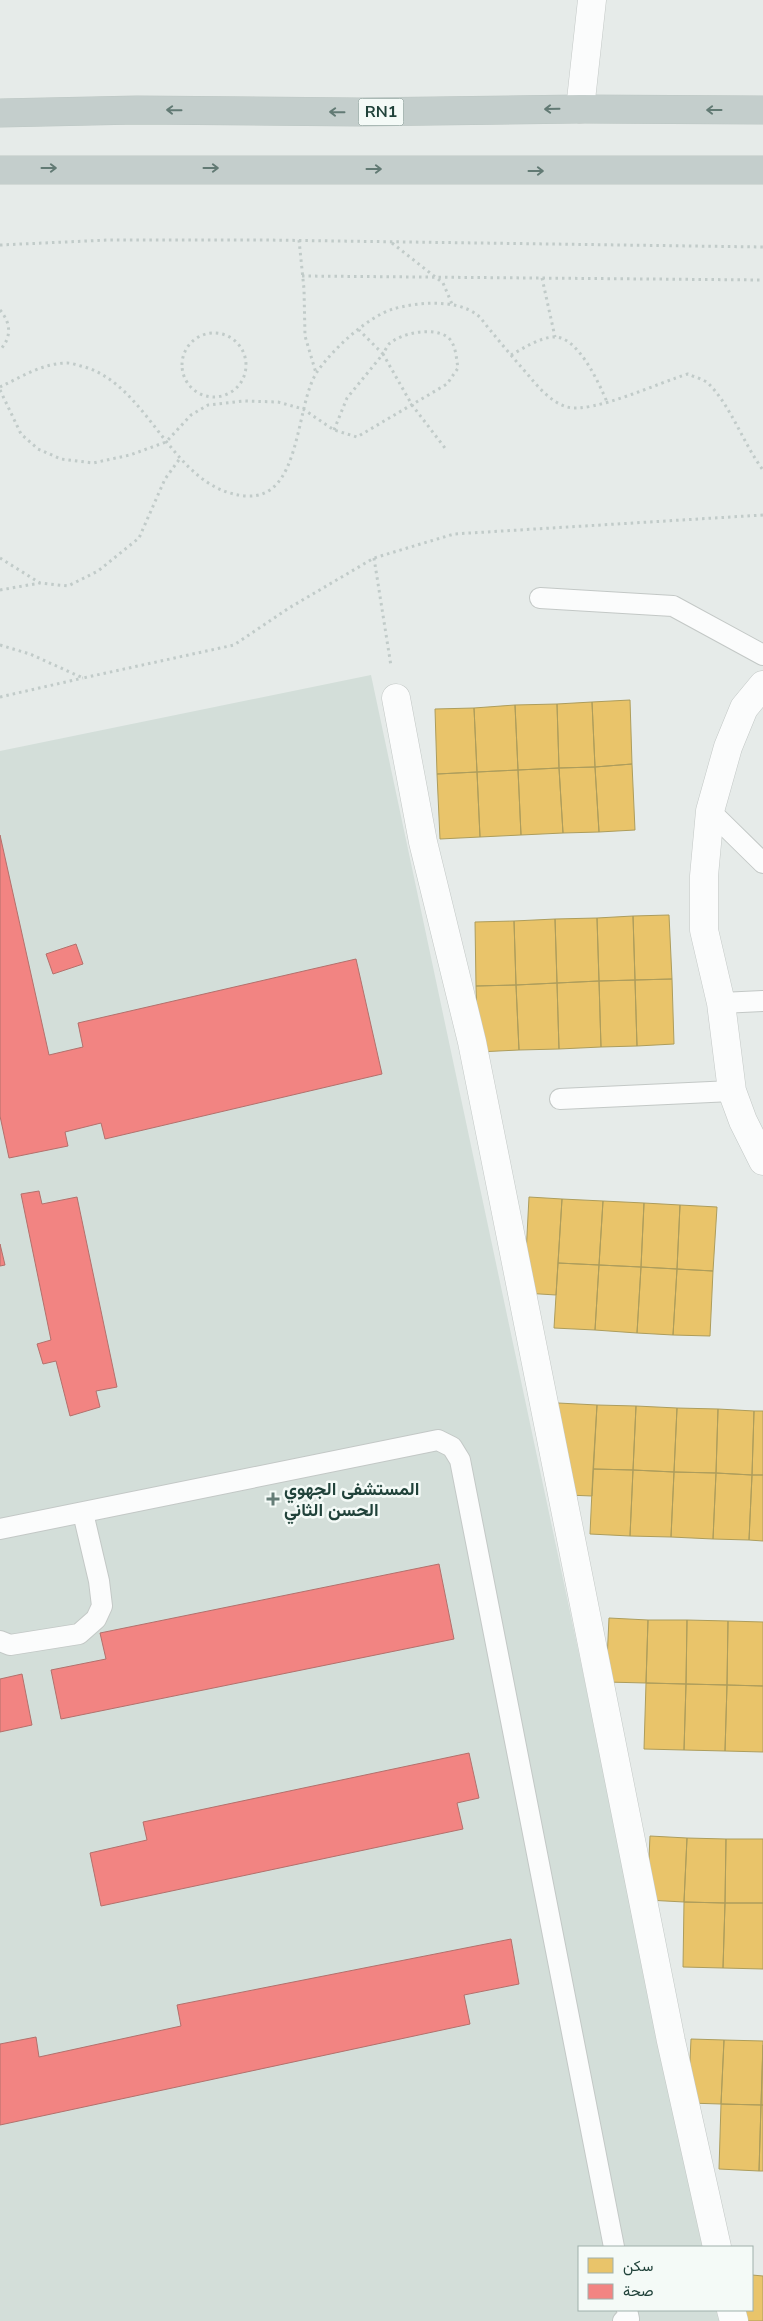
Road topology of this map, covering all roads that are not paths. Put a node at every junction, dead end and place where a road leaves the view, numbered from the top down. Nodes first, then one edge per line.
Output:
1 (592, 0) edge
2 (580, 109) junction
3 (763, 110) edge
4 (0, 113) edge
5 (0, 170) edge
6 (763, 170) edge
7 (540, 598) dead end
8 (763, 655) edge
9 (763, 685) edge
10 (396, 698) road end
11 (710, 811) junction
12 (763, 863) edge
13 (763, 1001) edge
14 (721, 1003) junction
15 (732, 1091) junction
16 (560, 1099) dead end
17 (763, 1160) edge
18 (83, 1512) junction
19 (0, 1528) edge
20 (0, 1641) edge
21 (614, 2246) edge
22 (717, 2246) edge

1 - 2 street
3 -> 2 highway, RN1
2 -> 4 highway, RN1
5 -> 6 highway
7 - 8 lane
9 - 11 street
10 - 22 street
11 - 12 lane
11 - 14 street
13 - 14 lane
14 - 15 street
15 - 16 lane
15 - 17 street
18 - 19 lane
18 - 20 lane
18 - 21 lane

